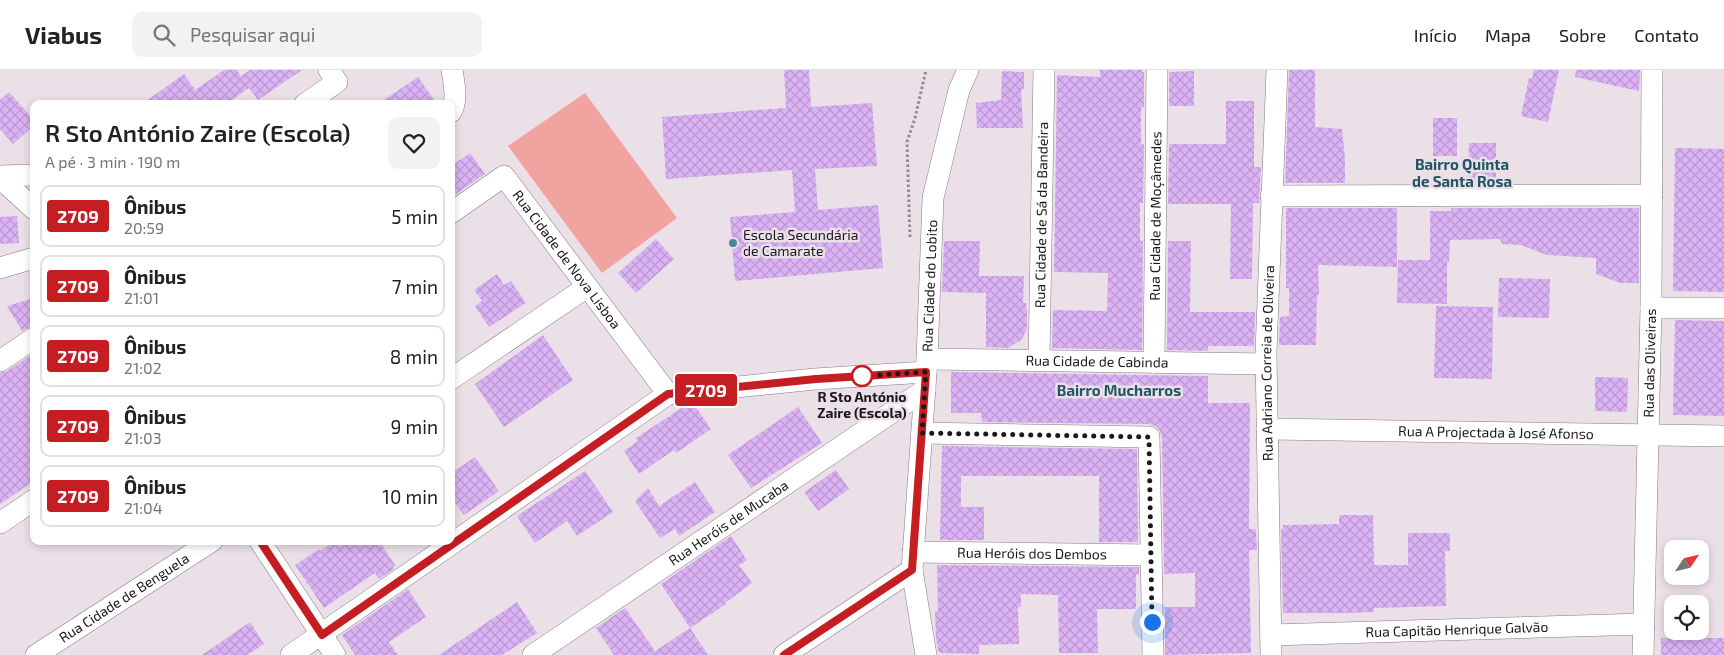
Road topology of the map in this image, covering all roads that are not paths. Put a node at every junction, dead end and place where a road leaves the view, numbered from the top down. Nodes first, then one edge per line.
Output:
1 (329, 70) edge
2 (452, 70) edge
3 (968, 70) edge
4 (1044, 70) edge
5 (1157, 70) edge
6 (1277, 70) edge
7 (1652, 70) edge
8 (311, 100) edge
9 (454, 100) edge
10 (30, 175) edge
11 (0, 177) edge
12 (1652, 195) junction
13 (1271, 196) junction
14 (30, 205) edge
15 (455, 210) edge
16 (30, 259) edge
17 (0, 268) edge
18 (587, 287) junction
19 (1651, 308) junction
20 (1724, 308) edge
21 (30, 341) edge
22 (1040, 360) junction
23 (0, 361) edge
24 (1154, 362) junction
25 (1266, 364) junction
26 (926, 373) junction
27 (455, 376) edge
28 (668, 394) junction
29 (1267, 429) junction
30 (922, 433) junction
31 (1648, 434) junction
32 (1724, 436) edge
33 (30, 503) edge
34 (0, 523) edge
35 (455, 542) edge
36 (206, 545) edge
37 (263, 545) edge
38 (451, 545) edge
39 (1151, 555) junction
40 (912, 561) junction
41 (1644, 624) junction
42 (322, 635) junction
43 (1271, 645) edge
44 (36, 655) edge
45 (291, 655) edge
46 (335, 655) edge
47 (533, 655) edge
48 (784, 655) edge
49 (926, 655) edge
50 (1153, 655) edge
51 (1643, 655) edge

1 - 8 street
2 - 9 street
3 - 26 street, Rua Cidade do Lobito
4 - 22 street, Rua Cidade de Sá da Bandeira
5 - 24 street, Rua Cidade de Moçâmedes
6 - 13 street, Rua Adriano Correia de Oliveira
7 - 12 street, Rua das Oliveiras
10 - 11 street
11 - 14 street
12 - 13 street
12 - 19 street, Rua das Oliveiras
13 - 25 street, Rua Adriano Correia de Oliveira
15 - 18 street, Rua Cidade de Nova Lisboa
16 - 17 street
18 - 27 street
18 - 28 street, Rua Cidade de Nova Lisboa
19 - 20 street
19 - 31 street, Rua das Oliveiras
21 - 23 street
22 - 24 street, Rua Cidade de Cabinda
22 - 26 street, Rua Cidade de Cabinda
24 - 25 street, Rua Cidade de Cabinda
25 - 29 street, Rua Adriano Correia de Oliveira
26 - 28 street, Rua Cidade de Cabinda
26 - 30 street, Rua Cidade do Lobito
26 - 47 street, Rua Heróis de Mucaba
28 - 35 street
29 - 31 street, Rua A Projectada à José Afonso
29 - 43 street, Rua Adriano Correia de Oliveira
30 - 39 street
30 - 40 street, Rua Cidade do Lobito
31 - 32 street, Rua A Projectada à José Afonso
31 - 41 street, Rua das Oliveiras
33 - 34 street
36 - 44 street, Rua Cidade de Benguela
37 - 42 street
38 - 42 street
39 - 40 street, Rua Heróis dos Dembos
39 - 50 street
40 - 48 street
40 - 49 street, Rua Cidade do Lobito
41 - 43 street, Rua Capitão Henrique Galvão
41 - 51 street, Rua das Oliveiras
42 - 45 street
42 - 46 street

